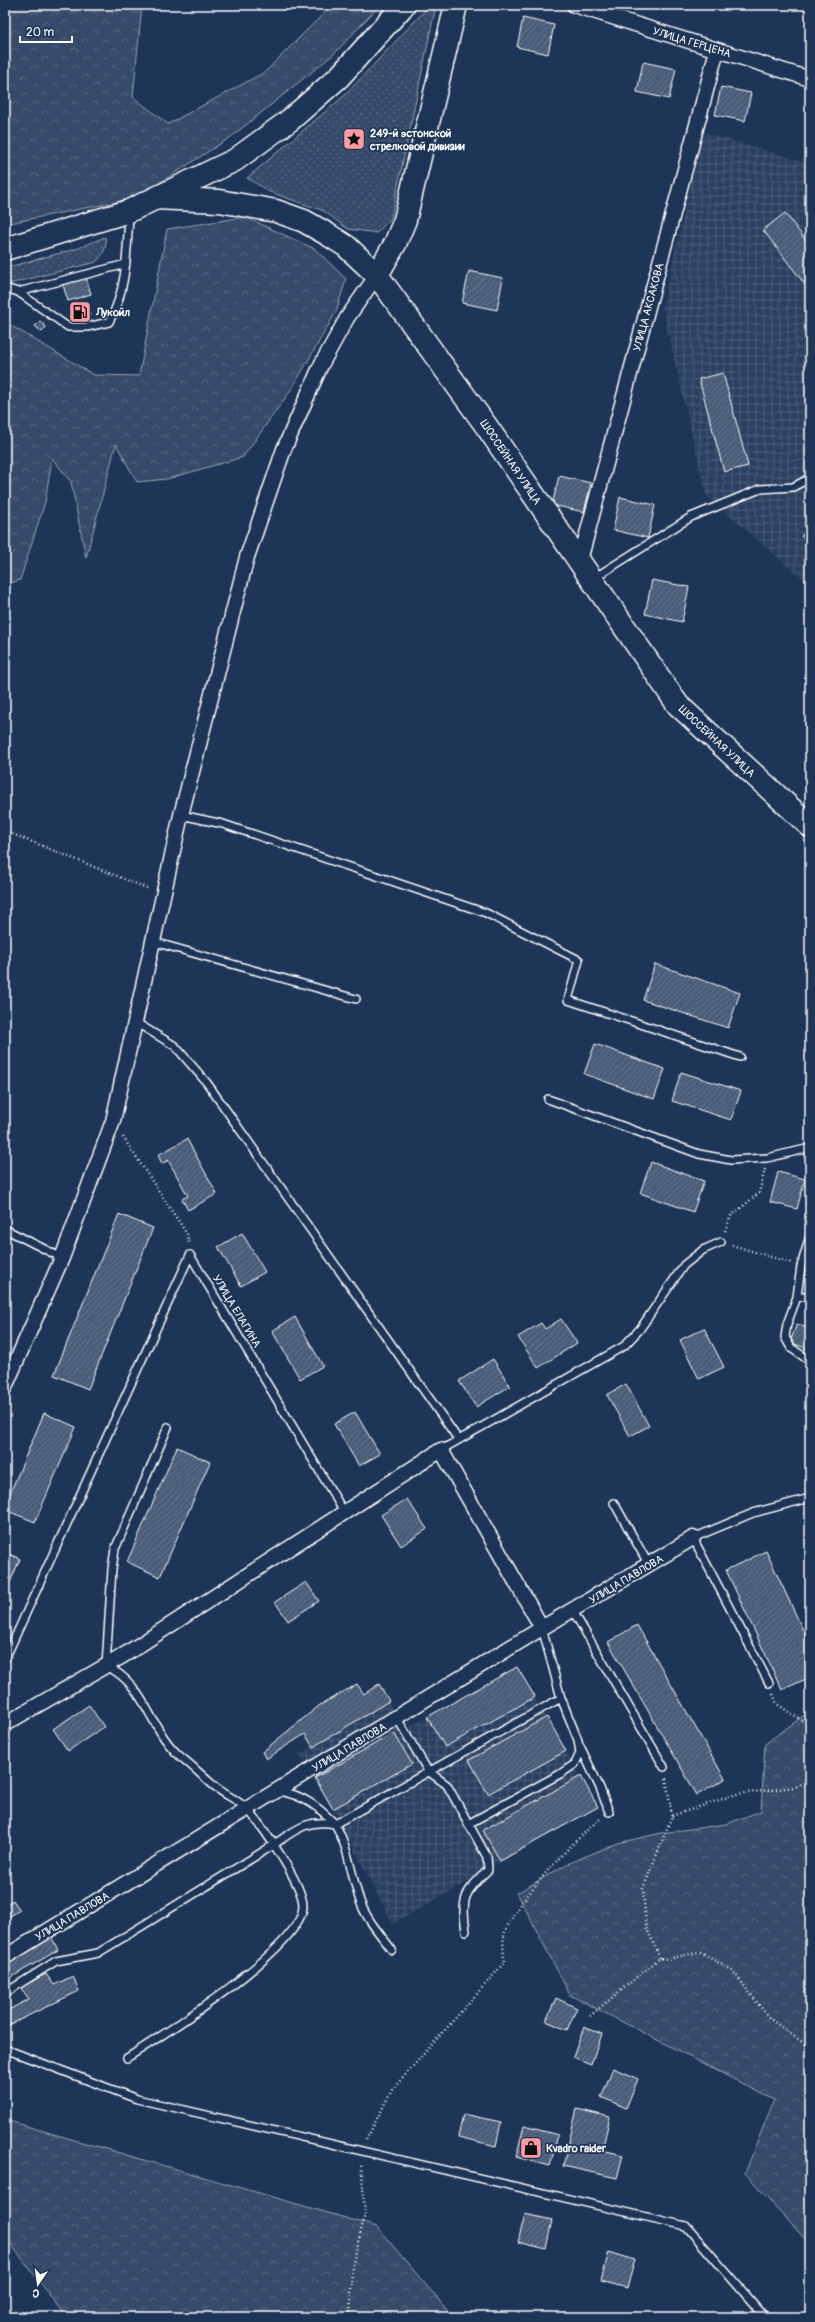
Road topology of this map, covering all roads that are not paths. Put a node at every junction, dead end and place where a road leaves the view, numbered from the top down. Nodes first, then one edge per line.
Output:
1 (404, 5) edge
2 (456, 5) edge
3 (574, 5) edge
4 (717, 50) junction
5 (810, 79) edge
6 (154, 198) junction
7 (129, 211) junction
8 (5, 250) edge
9 (126, 264) junction
10 (378, 275) junction
11 (5, 288) edge
12 (18, 292) junction
13 (810, 478) edge
14 (585, 572) junction
15 (181, 815) junction
16 (810, 826) edge
17 (154, 942) junction
18 (356, 999) dead end
19 (135, 1022) junction
20 (740, 1057) dead end
21 (548, 1099) dead end
22 (810, 1148) edge
23 (5, 1229) edge
24 (810, 1236) edge
25 (721, 1242) road end
26 (62, 1258) junction
27 (797, 1297) junction
28 (810, 1297) edge
29 (810, 1361) edge
30 (5, 1387) edge
31 (168, 1427) dead end
32 (458, 1439) junction
33 (441, 1450) junction
34 (810, 1498) edge
35 (614, 1502) dead end
36 (344, 1512) junction
37 (693, 1538) junction
38 (649, 1565) junction
39 (573, 1611) junction
40 (542, 1628) junction
41 (5, 1659) edge
42 (106, 1666) junction
43 (769, 1682) road end
44 (561, 1698) junction
45 (396, 1718) junction
46 (5, 1724) edge
47 (579, 1744) junction
48 (664, 1766) road end
49 (428, 1771) junction
50 (277, 1790) junction
51 (247, 1809) junction
52 (609, 1812) road end
53 (335, 1824) junction
54 (468, 1824) junction
55 (272, 1846) junction
56 (466, 1931) dead end
57 (392, 1950) dead end
58 (5, 1957) edge
59 (5, 1993) edge
60 (5, 2049) edge
61 (127, 2058) dead end
62 (765, 2317) edge

1 - 6 main road
2 - 10 main road
3 - 4 street, УЛИЦА ГЕРЦЕНА
4 - 5 street, УЛИЦА ГЕРЦЕНА
4 - 14 street, УЛИЦА АКСАКОВА
6 - 7 main road
6 - 10 main road, ШОССЕЙНАЯ УЛИЦА
7 - 8 main road
7 - 9 lane
9 - 12 lane
9 - 12 lane
10 - 14 main road, ШОССЕЙНАЯ УЛИЦА
10 - 15 street
11 - 12 lane
13 - 14 lane
14 - 16 main road, ШОССЕЙНАЯ УЛИЦА
15 - 17 street
15 - 20 lane
17 - 18 lane
17 - 19 street
19 - 26 street
19 - 32 lane
21 - 22 lane
23 - 26 lane
24 - 27 lane
25 - 32 lane
26 - 30 street
27 - 28 lane
27 - 29 lane
31 - 42 lane
32 - 33 lane
33 - 36 street
33 - 40 street
34 - 37 lane
35 - 38 lane
36 - 41 lane, УЛИЦА ЕЛАГИНА
36 - 42 street
37 - 38 street, УЛИЦА ПАВЛОВА
37 - 43 lane
38 - 39 street, УЛИЦА ПАВЛОВА
39 - 40 street, УЛИЦА ПАВЛОВА
39 - 48 lane
40 - 44 lane
40 - 45 street, УЛИЦА ПАВЛОВА
42 - 46 street
42 - 51 lane
44 - 47 lane
44 - 49 lane
45 - 49 lane
45 - 50 street, УЛИЦА ПАВЛОВА
47 - 52 lane
47 - 54 lane
49 - 53 lane
49 - 54 lane
50 - 51 street, УЛИЦА ПАВЛОВА
50 - 53 lane
51 - 55 lane
51 - 58 street, УЛИЦА ПАВЛОВА
53 - 55 lane
53 - 57 lane
54 - 56 lane
55 - 59 lane
55 - 61 lane
60 - 62 lane

